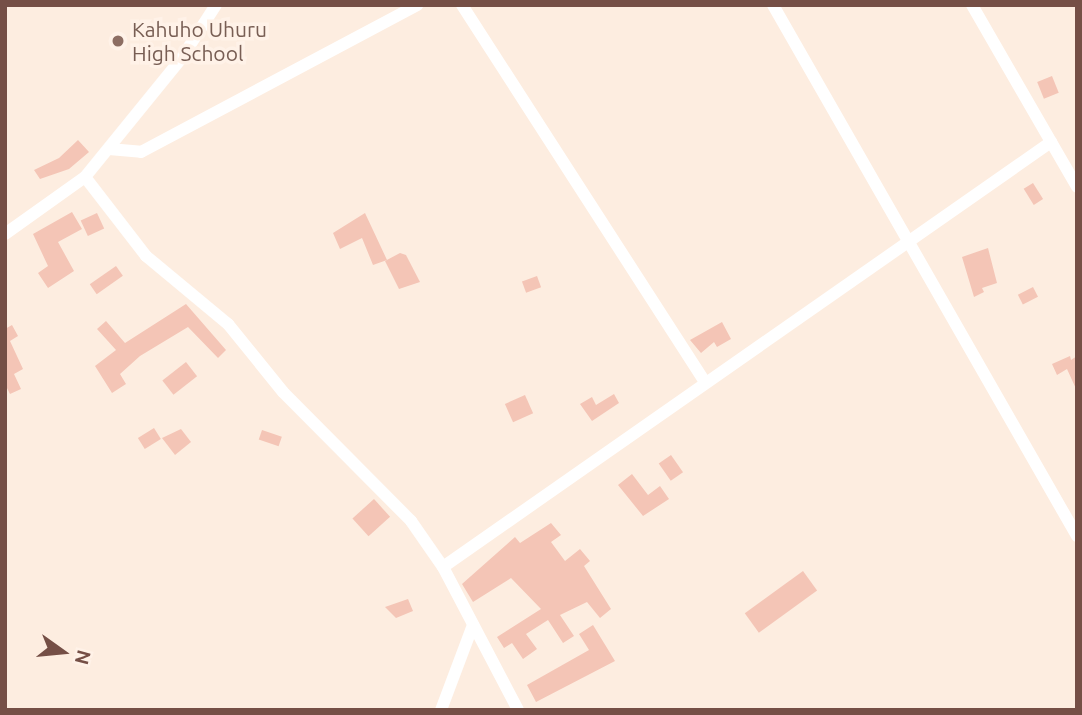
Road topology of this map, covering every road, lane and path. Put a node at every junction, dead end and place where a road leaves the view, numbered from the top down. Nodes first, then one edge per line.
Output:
1 (216, 5) edge
2 (417, 5) edge
3 (462, 5) edge
4 (773, 5) edge
5 (972, 5) edge
6 (1051, 142) junction
7 (109, 149) junction
8 (85, 177) junction
9 (1077, 187) edge
10 (5, 234) edge
11 (911, 242) junction
12 (704, 381) junction
13 (1077, 536) edge
14 (443, 567) junction
15 (473, 625) junction
16 (441, 710) edge
17 (518, 710) edge

1 - 7 street
2 - 7 street
3 - 12 street
4 - 11 street
5 - 6 street
6 - 9 street
6 - 11 street
7 - 8 street
8 - 10 street
8 - 14 street
11 - 12 street
11 - 13 street
12 - 14 street
14 - 15 street
15 - 16 street
15 - 17 street

